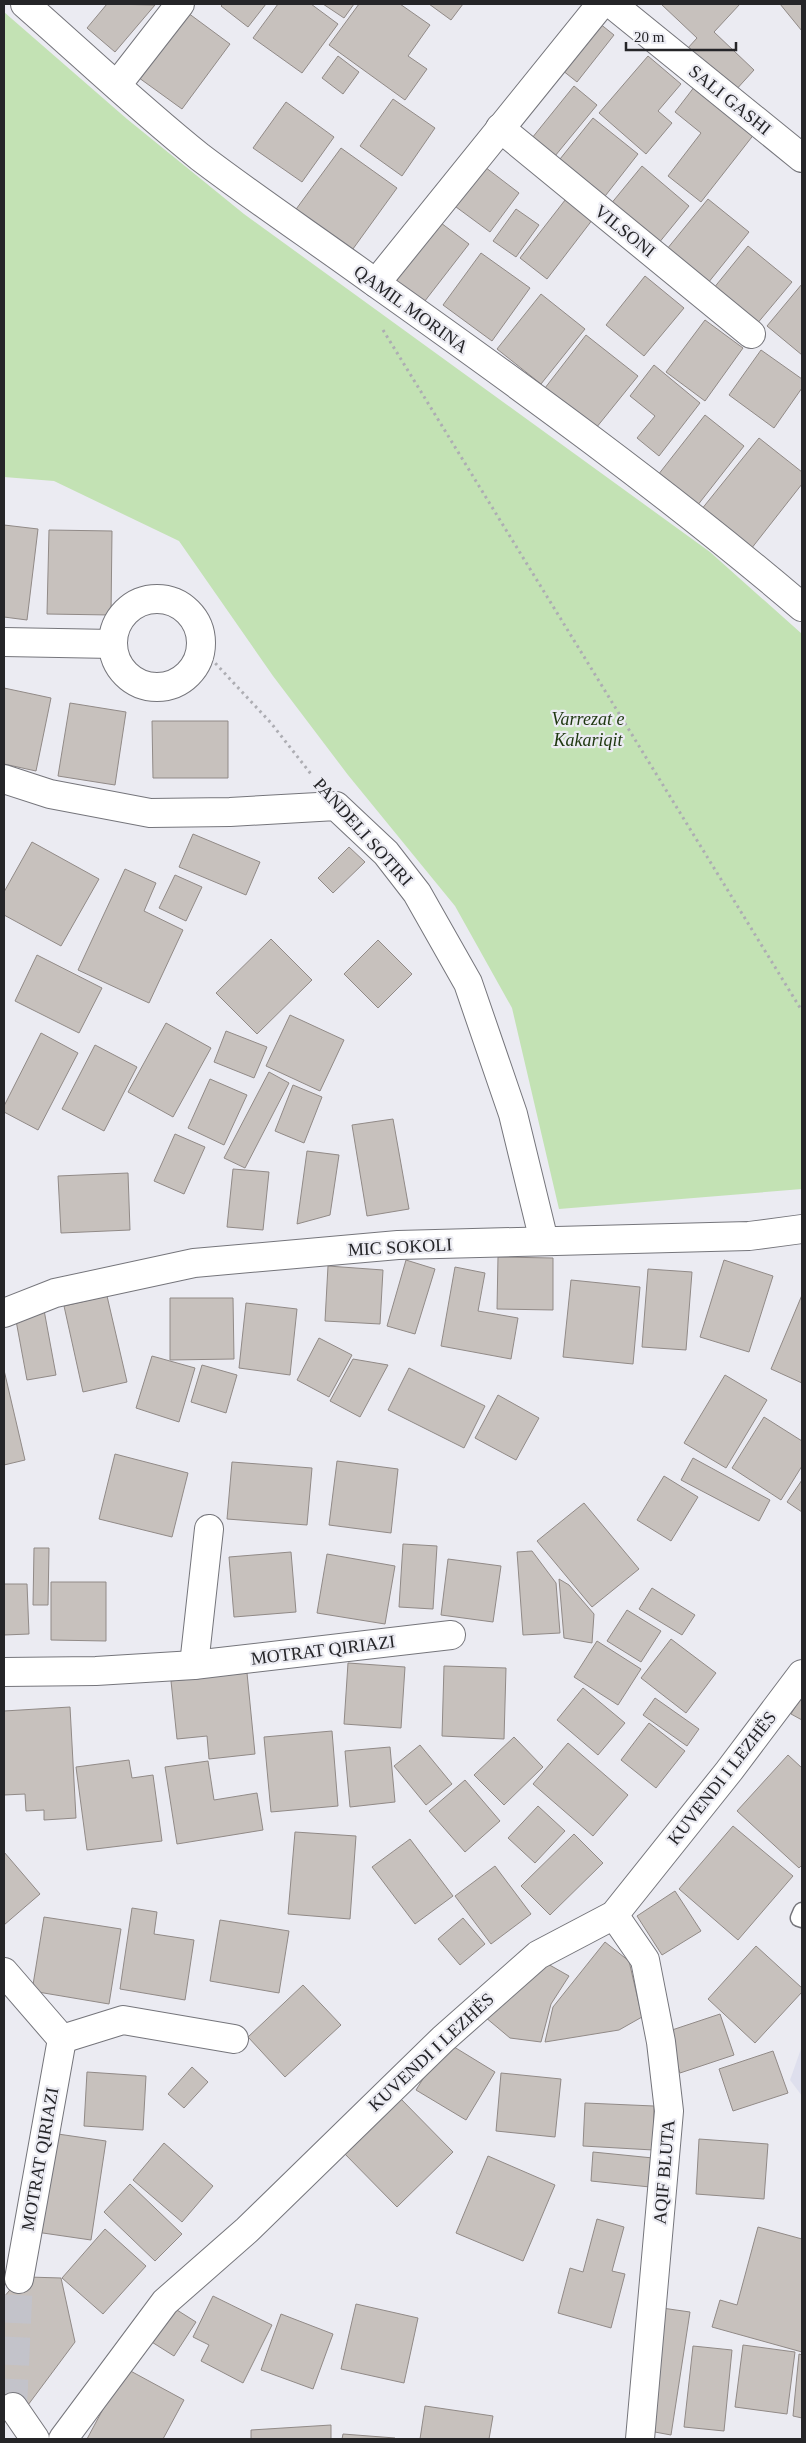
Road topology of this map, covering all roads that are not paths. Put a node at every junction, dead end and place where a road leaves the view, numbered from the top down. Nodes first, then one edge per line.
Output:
1 (25, 4) edge
2 (180, 4) edge
3 (601, 4) edge
4 (612, 4) edge
5 (117, 85) junction
6 (500, 128) junction
7 (802, 158) edge
8 (376, 283) junction
9 (751, 334) dead end
10 (802, 607) edge
11 (4, 642) edge
12 (112, 644) junction
13 (4, 779) edge
14 (802, 1229) edge
15 (544, 1241) junction
16 (4, 1313) edge
17 (209, 1529) dead end
18 (451, 1634) dead end
19 (194, 1665) junction
20 (4, 1672) edge
21 (802, 1674) edge
22 (802, 1911) edge
23 (614, 1914) junction
24 (802, 1919) edge
25 (4, 1972) edge
26 (234, 2038) dead end
27 (62, 2039) junction
28 (19, 2279) tunnel mouth
29 (12, 2407) tunnel mouth
30 (35, 2439) edge
31 (63, 2439) edge
32 (640, 2439) edge

1 - 5 street, QAMIL MORINA
2 - 5 street
3 - 6 street
4 - 7 street, SALI GASHI
5 - 8 street, QAMIL MORINA
6 - 8 street
6 - 9 street, VILSONI
8 - 10 street, QAMIL MORINA
11 - 12 street
12 - 12 street
13 - 15 street, PANDELI SOTIRI
14 - 15 street, MIC SOKOLI
15 - 16 street, MIC SOKOLI
17 - 19 street
18 - 19 street, MOTRAT QIRIAZI
19 - 20 street, MOTRAT QIRIAZI
21 - 23 street, KUVENDI I LEZHËS
22 - 24 lane
23 - 31 street, KUVENDI I LEZHËS
23 - 32 street, AQIF BLUTA
25 - 27 street
26 - 27 street
27 - 28 street, MOTRAT QIRIAZI
29 - 30 street

